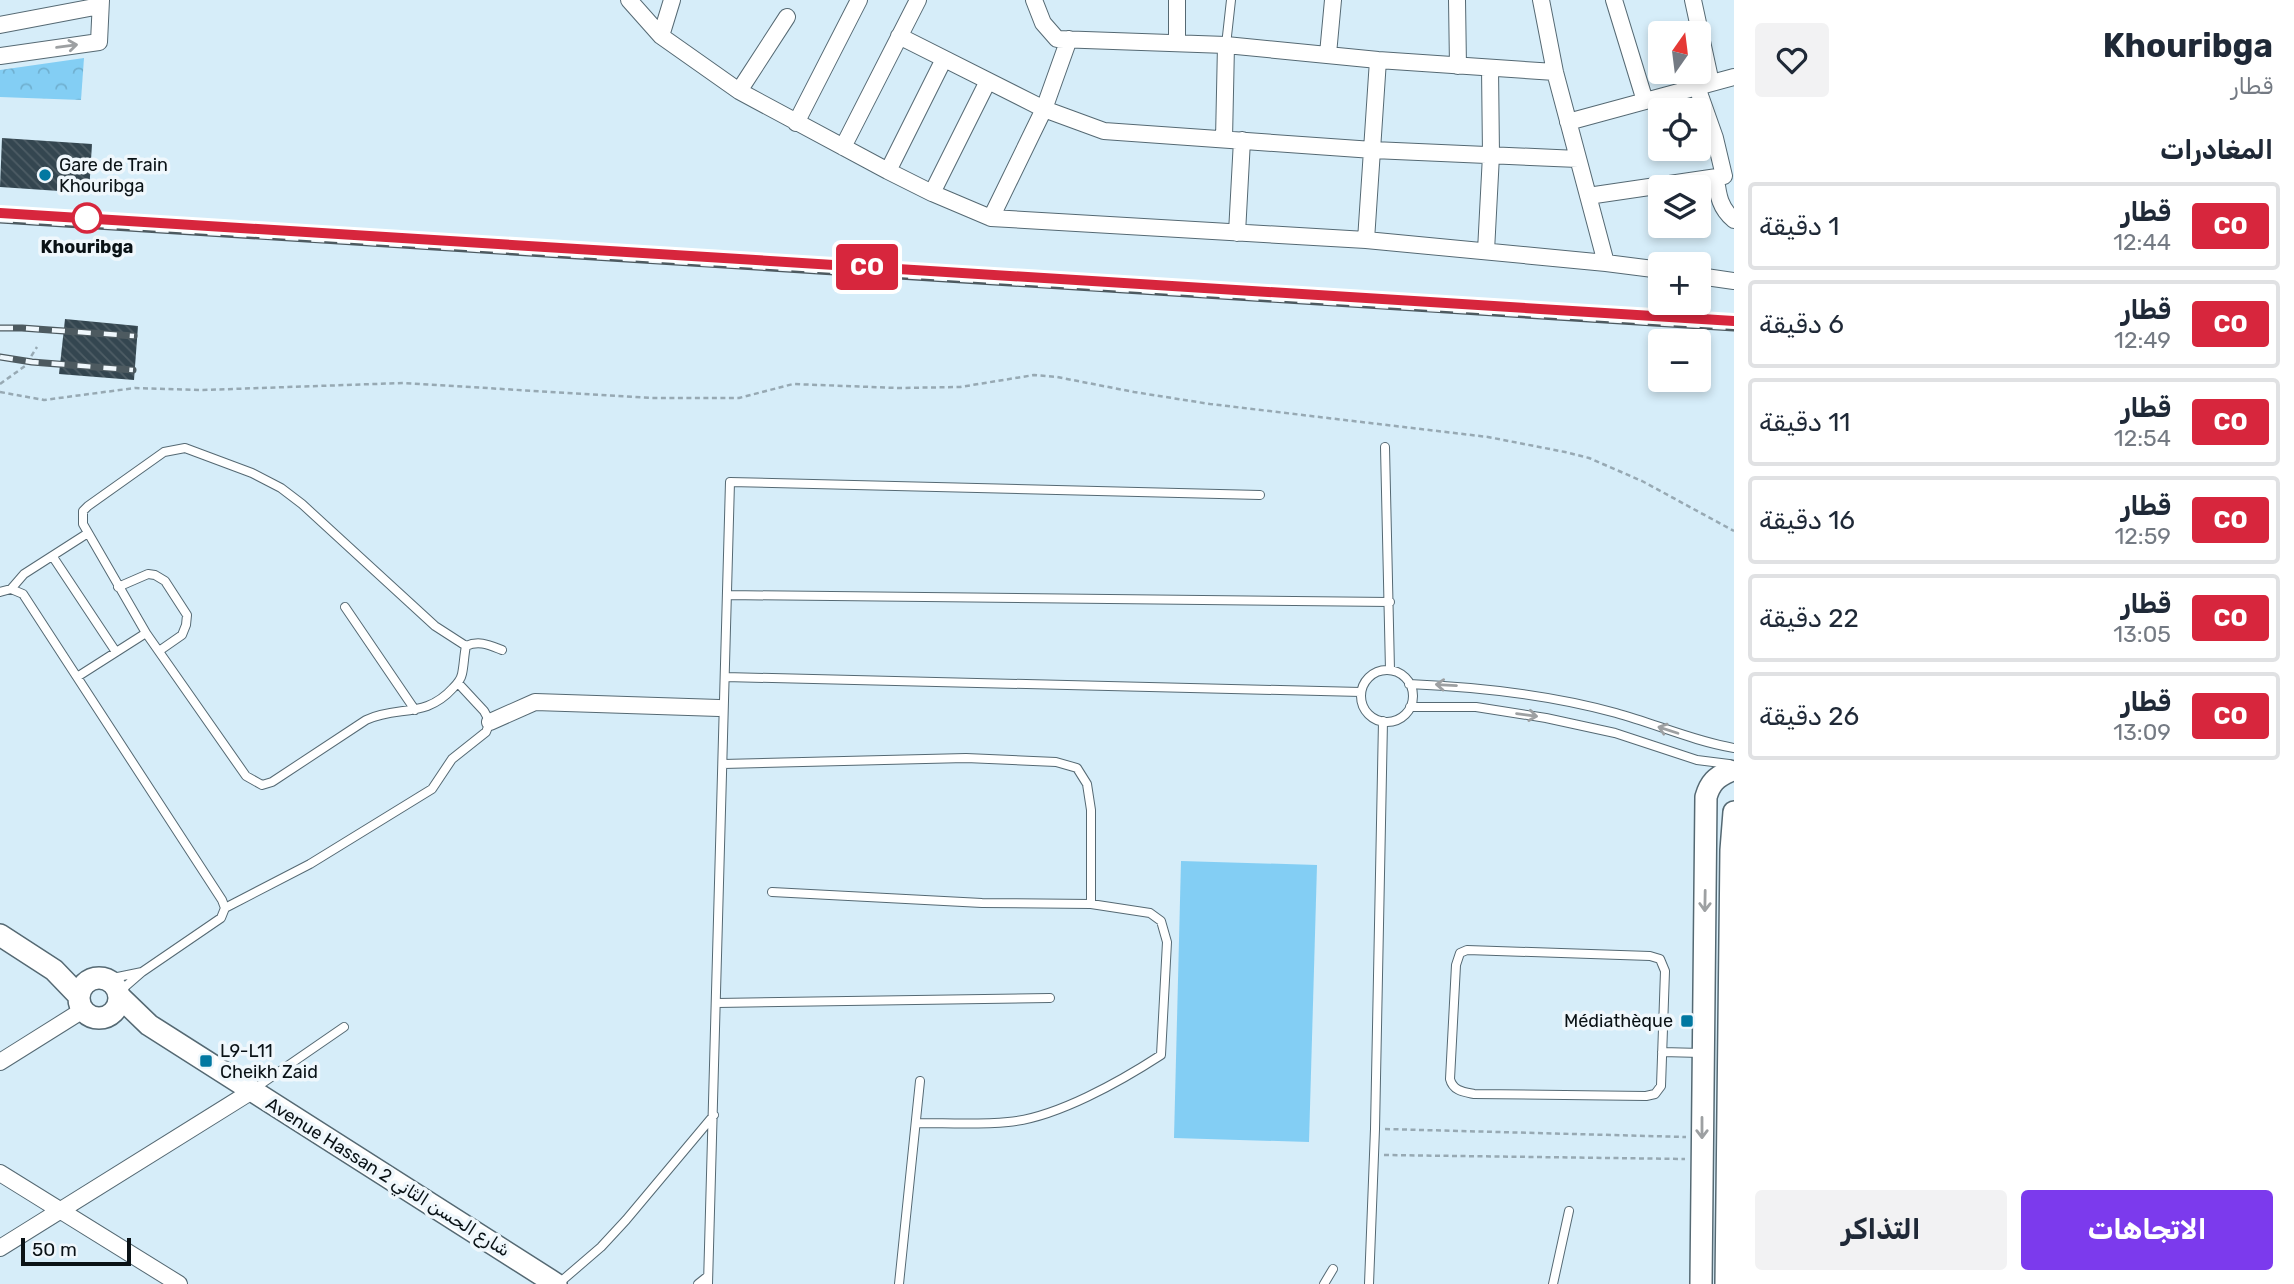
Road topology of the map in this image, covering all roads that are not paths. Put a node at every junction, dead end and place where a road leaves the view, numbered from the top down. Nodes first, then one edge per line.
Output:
1 (629, 0) edge
2 (672, 0) edge
3 (859, 0) edge
4 (918, 0) edge
5 (1034, 0) edge
6 (1177, 0) edge
7 (1231, 0) edge
8 (1333, 0) edge
9 (1457, 0) edge
10 (1541, 0) edge
11 (1614, 0) edge
12 (1693, 0) edge
13 (101, 3) edge
14 (787, 17) dead end
15 (0, 25) edge
16 (661, 36) junction
17 (899, 36) junction
18 (1069, 39) junction
19 (1177, 42) junction
20 (1226, 45) junction
21 (1328, 54) junction
22 (0, 56) edge
23 (944, 59) junction
24 (1378, 60) junction
25 (1458, 66) junction
26 (1490, 68) junction
27 (1555, 72) junction
28 (1734, 77) edge
29 (988, 81) junction
30 (1704, 85) junction
31 (739, 91) junction
32 (1645, 101) junction
33 (1044, 109) junction
34 (1568, 122) junction
35 (796, 123) junction
36 (1224, 139) junction
37 (1242, 140) junction
38 (843, 147) junction
39 (1373, 150) junction
40 (1491, 156) junction
41 (1578, 159) junction
42 (888, 171) junction
43 (1716, 178) junction
44 (932, 193) junction
45 (1588, 196) junction
46 (991, 218) junction
47 (1734, 220) edge
48 (1237, 233) junction
49 (1366, 240) junction
50 (1486, 251) junction
51 (1606, 262) junction
52 (1648, 268) edge
53 (1711, 276) edge
54 (1733, 277) edge
55 (1385, 447) dead end
56 (1260, 495) dead end
57 (88, 534) junction
58 (52, 557) junction
59 (118, 587) junction
60 (12, 589) junction
61 (0, 592) edge
62 (727, 595) junction
63 (1390, 602) junction
64 (345, 607) dead end
65 (146, 633) junction
66 (466, 646) junction
67 (502, 650) dead end
68 (159, 651) junction
69 (116, 652) junction
70 (1390, 670) junction
71 (78, 677) junction
72 (725, 677) junction
73 (458, 683) junction
74 (1409, 684) junction
75 (1361, 692) junction
76 (1410, 707) junction
77 (719, 708) dead end
78 (415, 710) junction
79 (490, 722) junction
80 (1383, 722) junction
81 (1732, 763) edge
82 (723, 764) junction
83 (1734, 812) edge
84 (1705, 849) junction
85 (1731, 850) junction
86 (772, 892) dead end
87 (1091, 904) junction
88 (225, 908) junction
89 (0, 935) edge
90 (142, 972) junction
91 (101, 996) junction
92 (1049, 998) dead end
93 (717, 1003) junction
94 (344, 1027) dead end
95 (1662, 1052) junction
96 (1702, 1053) junction
97 (1728, 1053) junction
98 (0, 1062) edge
99 (920, 1081) dead end
100 (252, 1091) junction
101 (714, 1115) junction
102 (916, 1123) junction
103 (0, 1172) edge
104 (60, 1210) junction
105 (1569, 1211) dead end
106 (0, 1248) edge
107 (1333, 1269) dead end
108 (708, 1280) edge
109 (178, 1284) edge
110 (557, 1284) edge
111 (698, 1284) edge
112 (899, 1284) edge
113 (1324, 1284) edge
114 (1369, 1284) edge
115 (1553, 1284) edge
116 (1701, 1284) edge
117 (1726, 1284) edge

1 - 16 street
2 - 16 street
3 - 35 street
4 - 17 street
5 - 18 street
6 - 19 street
7 - 20 lane
8 - 21 street
9 - 25 street
10 - 27 street
11 - 32 street
12 - 30 street
13 - 15 street
22 -> 13 street
14 - 31 street
16 - 31 street
17 - 23 street
17 - 38 street
18 - 19 street
18 - 33 street
19 - 20 street
20 - 21 street
20 - 36 street
21 - 24 street
23 - 29 street
23 - 42 street
24 - 25 street
24 - 39 street
25 - 26 street
26 - 27 street
26 - 40 street
27 - 34 street
28 - 30 street
29 - 33 street
29 - 44 street
30 - 32 street
30 - 43 street
31 - 35 street
32 - 34 street
33 - 36 street
33 - 46 street
34 - 41 street
35 - 38 street
36 - 37 street
37 - 39 street
37 - 48 street
38 - 42 street
39 - 40 street
39 - 49 street
40 - 41 street
40 - 50 street
41 - 45 street
42 - 44 street
43 - 45 street
43 - 47 street
44 - 46 street
45 - 51 street
46 - 48 street
48 - 49 street
49 - 50 street
50 - 51 street
51 - 52 street
53 - 54 street
55 - 63 lane
56 - 62 lane
57 - 58 lane
57 - 59 lane
57 - 66 lane
58 - 60 lane
58 - 69 lane
59 - 65 lane
59 - 68 lane
60 - 61 lane
60 - 71 lane
62 - 63 lane
62 - 72 lane
63 - 70 lane
64 - 78 lane
65 - 68 lane
65 - 69 lane
66 - 67 lane
66 - 73 lane
68 - 78 lane
69 - 71 lane
70 - 74 lane
70 - 75 lane
71 - 88 lane
72 - 75 lane
72 - 82 lane
73 - 78 lane
73 - 79 lane
74 - 76 lane
81 -> 74 lane
75 - 80 lane
76 - 80 lane
76 -> 81 lane
77 - 79 street
79 - 88 lane
80 - 114 lane
81 - 84 main road
82 - 87 lane
82 - 93 lane
83 - 85 main road
84 - 85 main road
84 -> 96 main road
85 - 97 main road
86 - 87 lane
87 - 102 lane
88 - 90 lane
89 - 91 main road, Avenue Hassan 2 شارع الحسن الثاني
90 - 91 lane
90 - 91 lane
91 - 98 street
91 - 100 main road, Avenue Hassan 2 شارع الحسن الثاني
92 - 93 lane
93 - 101 lane
94 - 100 lane
95 - 95 lane
95 - 96 lane
96 - 97 main road
96 -> 116 main road
97 - 117 main road
99 - 102 lane
100 - 104 street
100 - 110 main road, Avenue Hassan 2 شارع الحسن الثاني
101 - 108 lane
101 - 110 lane
102 - 112 lane
103 - 104 street
104 - 106 street
104 - 109 street
105 - 115 lane
107 - 113 lane
108 - 111 lane

